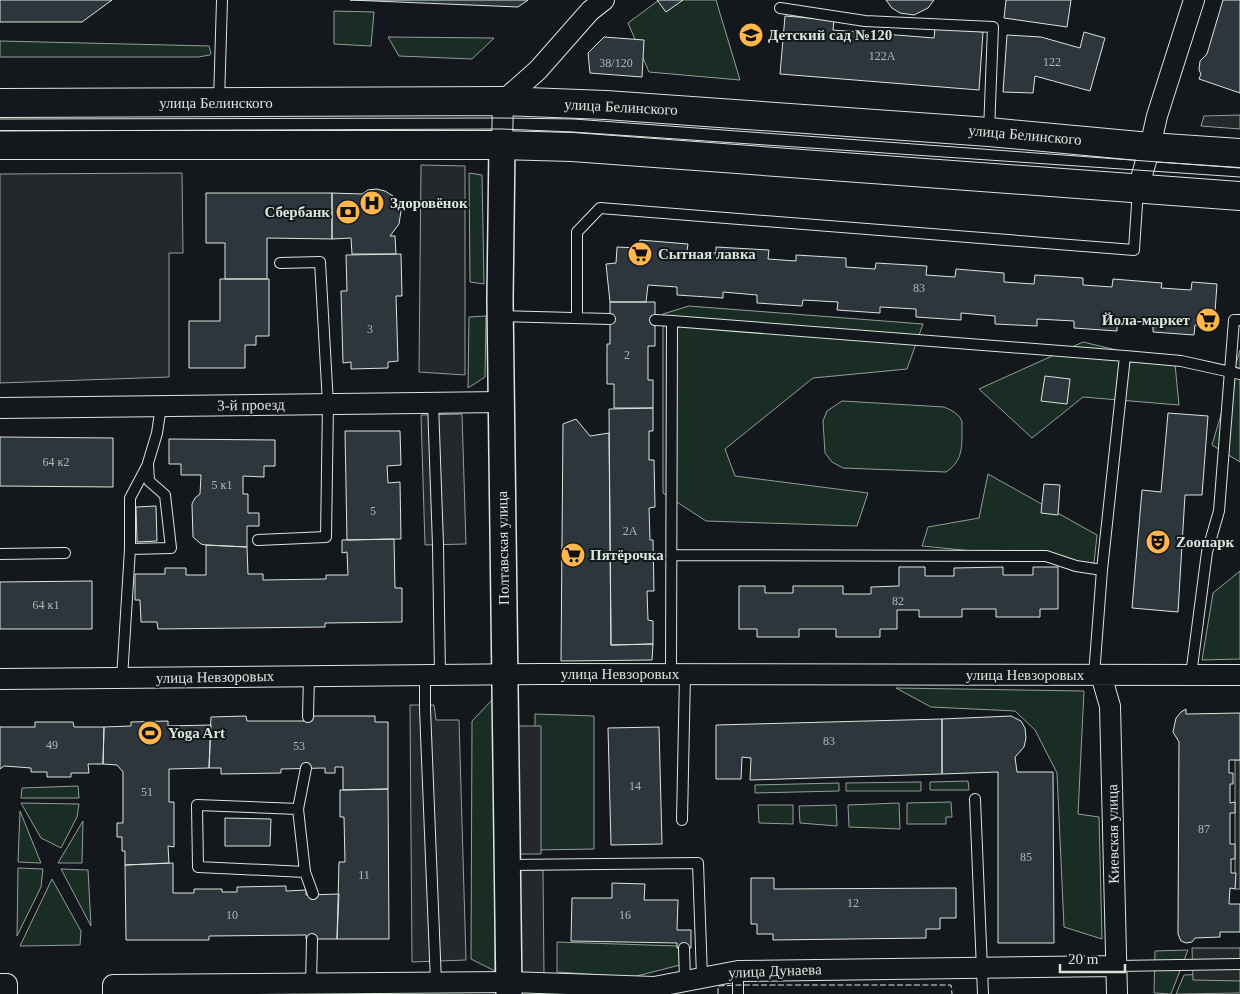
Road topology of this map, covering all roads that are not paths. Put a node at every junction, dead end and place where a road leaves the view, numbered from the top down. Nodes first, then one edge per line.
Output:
1 (222, 0) edge
2 (604, 0) edge
3 (1194, 0) edge
4 (780, 8) dead end
5 (503, 101) junction
6 (0, 103) edge
7 (219, 103) junction
8 (989, 132) junction
9 (0, 145) edge
10 (502, 145) junction
11 (1150, 147) junction
12 (1240, 153) edge
13 (1138, 188) junction
14 (1240, 196) edge
15 (280, 263) dead end
16 (501, 316) junction
17 (577, 318) junction
18 (610, 319) dead end
19 (655, 320) dead end
20 (1240, 320) edge
21 (672, 321) junction
22 (1125, 356) junction
23 (1235, 373) edge
24 (502, 402) junction
25 (433, 403) junction
26 (328, 404) junction
27 (161, 406) junction
28 (0, 408) edge
29 (148, 463) junction
30 (258, 540) dead end
31 (130, 548) junction
32 (0, 554) edge
33 (65, 554) dead end
34 (672, 555) junction
35 (1102, 570) junction
36 (505, 674) junction
37 (678, 674) junction
38 (433, 675) junction
39 (1098, 675) junction
40 (1191, 675) junction
41 (1240, 675) edge
42 (309, 676) junction
43 (122, 678) junction
44 (0, 679) edge
45 (308, 716) dead end
46 (306, 768) dead end
47 (975, 799) dead end
48 (298, 809) junction
49 (682, 820) dead end
50 (508, 864) junction
51 (305, 872) junction
52 (313, 894) dead end
53 (312, 939) dead end
54 (684, 948) dead end
55 (1240, 964) edge
56 (1117, 966) junction
57 (982, 968) junction
58 (738, 971) junction
59 (694, 979) junction
60 (436, 983) junction
61 (0, 984) edge
62 (311, 984) junction
63 (509, 988) edge
64 (226, 989) edge
65 (654, 990) edge
66 (7, 994) edge
67 (113, 994) edge
68 (738, 994) edge
69 (983, 994) edge
70 (1117, 994) edge

1 - 7 lane
2 - 5 street
3 - 11 street
4 - 8 lane
5 - 7 main road, улица Белинского
5 - 8 main road, улица Белинского
5 - 10 street, Полтавская улица
6 - 7 main road, улица Белинского
8 - 11 main road, улица Белинского
9 - 10 main road
10 - 13 main road
10 - 16 street, Полтавская улица
11 - 12 main road, улица Белинского
11 - 13 street
13 - 14 main road
13 - 17 lane
15 - 26 lane
16 - 17 lane
16 - 24 street, Полтавская улица
17 - 18 lane
19 - 21 lane
20 - 23 lane
21 - 22 lane
21 - 34 lane
22 - 23 lane
22 - 35 lane
23 - 40 lane
24 - 25 street, 3-й проезд
24 - 36 street, Полтавская улица
25 - 26 street, 3-й проезд
25 - 38 lane
26 - 27 street, 3-й проезд
26 - 30 lane
27 - 28 street, 3-й проезд
27 - 29 lane
29 - 31 lane
29 - 31 lane
31 - 43 lane
32 - 33 lane
34 - 35 lane
34 - 37 lane
35 - 39 lane
36 - 37 street, улица Невзоровых
36 - 38 street, улица Невзоровых
36 - 50 street, Полтавская улица
37 - 39 street, улица Невзоровых
37 - 49 lane
38 - 42 street, улица Невзоровых
38 - 60 lane
39 - 40 street, улица Невзоровых
39 - 56 street, Киевская улица
40 - 41 street, улица Невзоровых
42 - 43 street, улица Невзоровых
42 - 45 lane
43 - 44 street, улица Невзоровых
46 - 48 lane
47 - 57 lane
48 - 51 lane
48 - 51 lane
50 - 59 lane
50 - 63 street, Полтавская улица
51 - 52 lane
53 - 62 lane
54 - 59 lane
55 - 56 lane
56 - 57 street, улица Дунаева
56 - 70 street, Киевская улица
57 - 58 street, улица Дунаева
57 - 69 lane
58 - 59 street, улица Дунаева
58 - 68 lane
59 - 65 street, улица Дунаева
60 - 62 street, улица Дунаева
60 - 63 street, улица Дунаева
61 - 66 street
62 - 64 street, улица Дунаева
63 - 65 street, улица Дунаева
64 - 67 street, улица Дунаева

